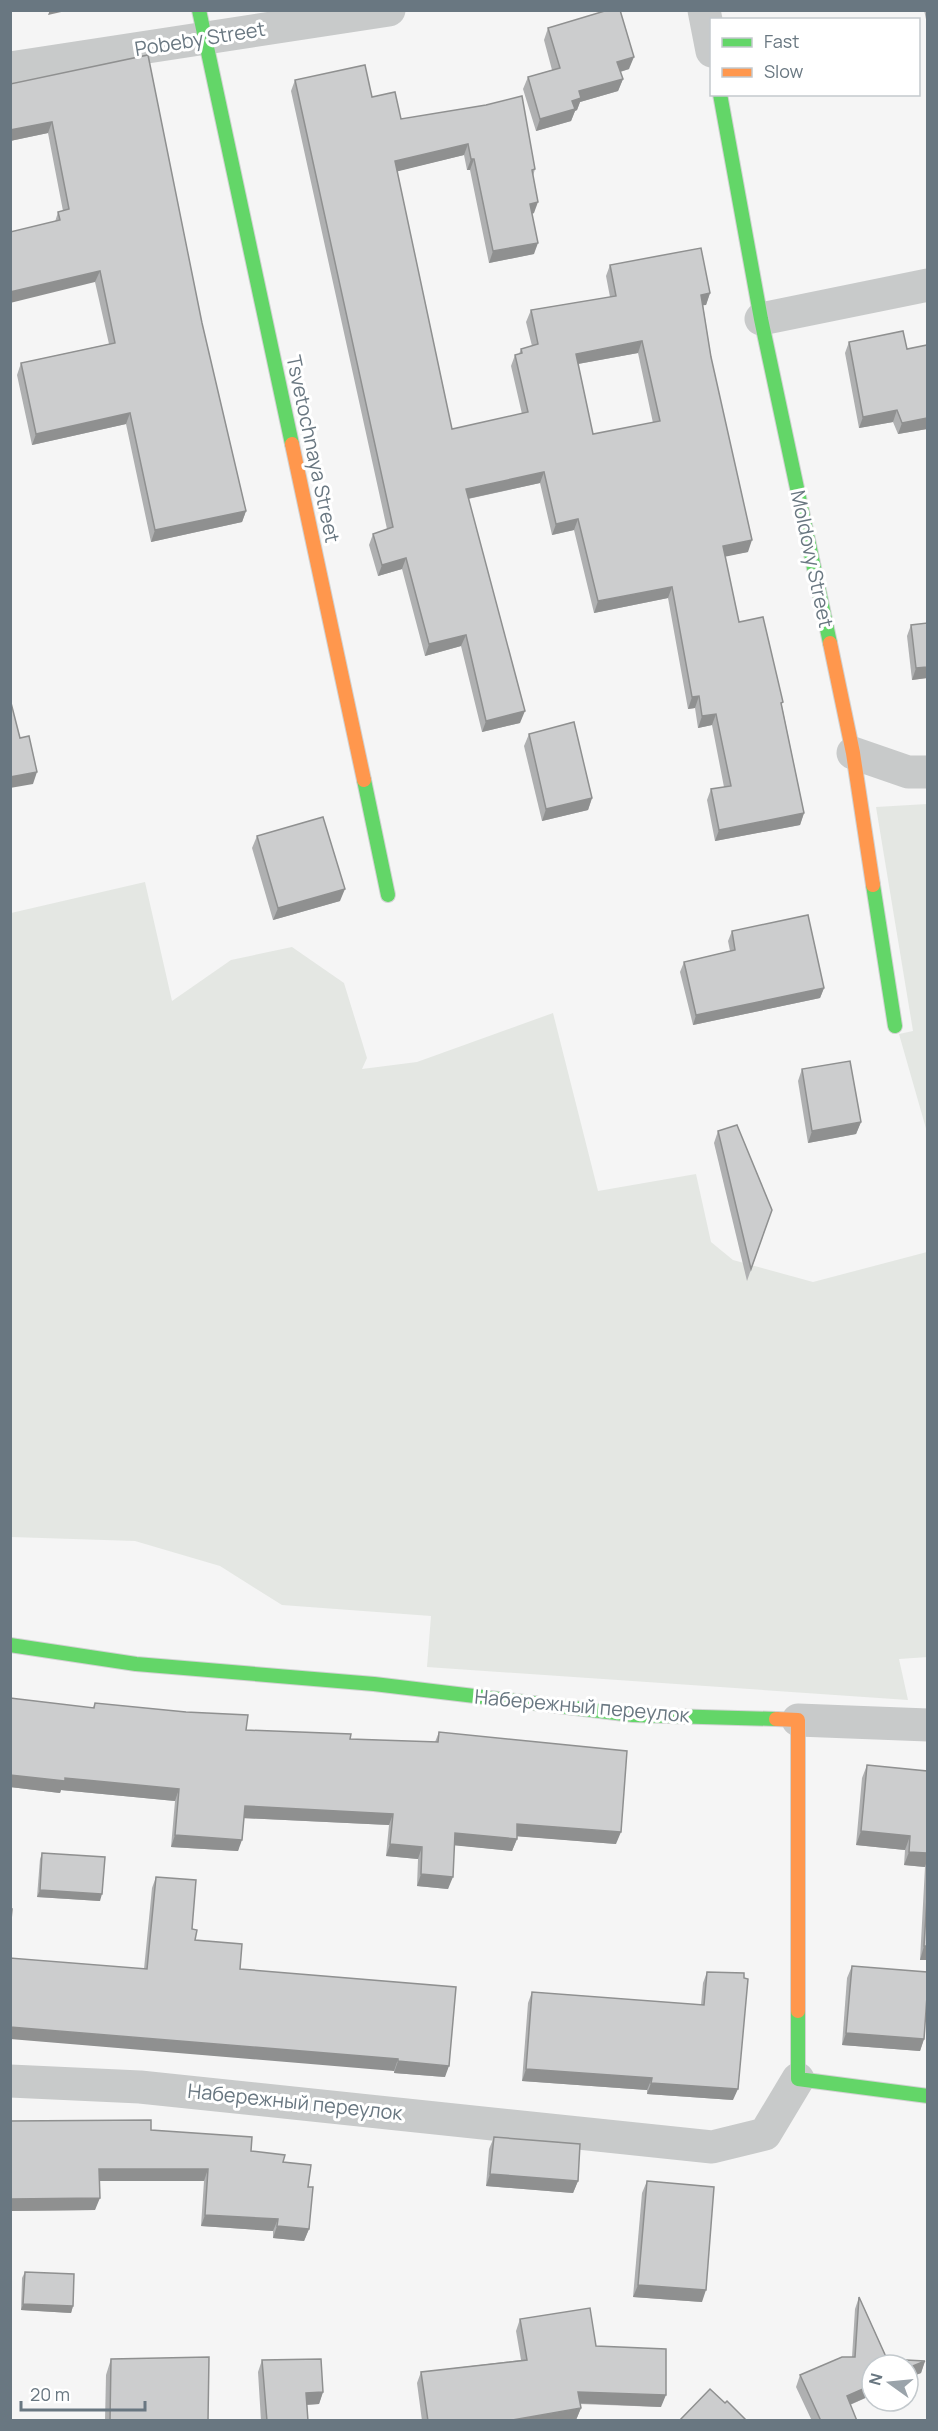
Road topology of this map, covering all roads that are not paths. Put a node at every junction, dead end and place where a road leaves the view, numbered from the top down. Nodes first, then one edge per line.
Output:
1 (389, 10) edge
2 (704, 10) edge
3 (202, 25) edge
4 (710, 45) edge
5 (10, 68) edge
6 (720, 96) edge
7 (927, 285) edge
8 (761, 319) junction
9 (853, 753) junction
10 (927, 772) edge
11 (388, 896) dead end
12 (895, 1026) dead end
13 (10, 1645) edge
14 (798, 1720) junction
15 (927, 1725) edge
16 (798, 2079) junction
17 (10, 2081) edge
18 (927, 2097) edge

1 - 3 street, Pobeby Street
2 - 4 street
3 - 5 street, Pobeby Street
3 - 11 street, Tsvetochnaya Street
6 - 8 street, Moldovy Street
7 - 8 street
8 - 9 street, Moldovy Street
9 - 10 street
9 - 12 street, Moldovy Street
13 - 14 street, Набережный переулок
14 - 15 street
14 - 16 street
16 - 17 street, Набережный переулок
16 - 18 street

